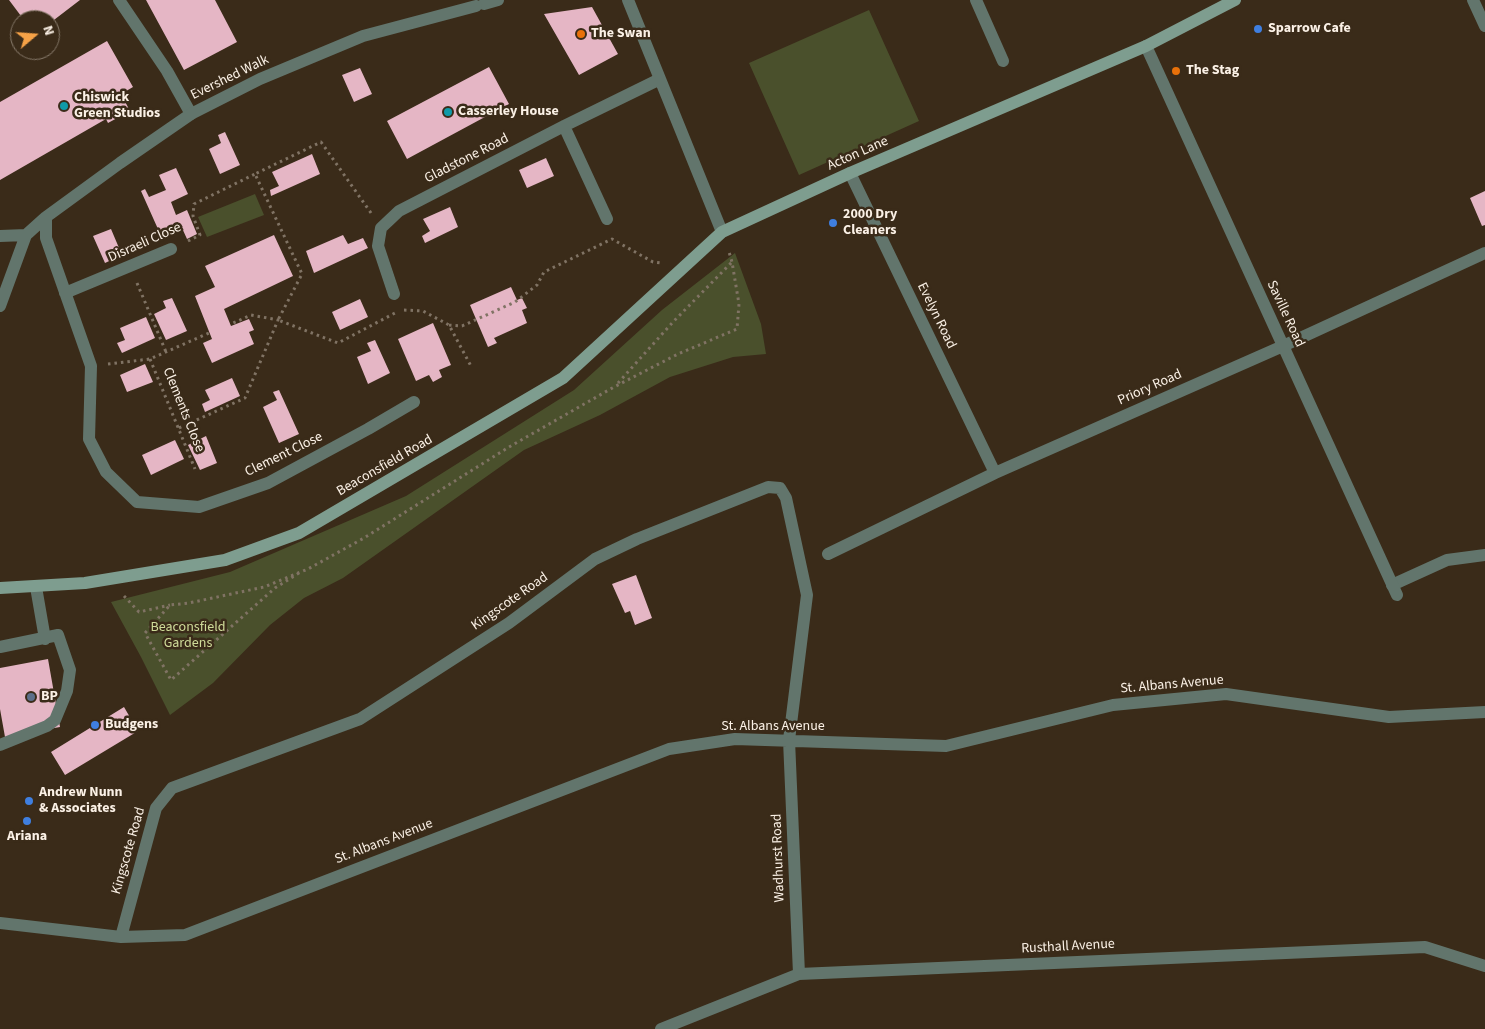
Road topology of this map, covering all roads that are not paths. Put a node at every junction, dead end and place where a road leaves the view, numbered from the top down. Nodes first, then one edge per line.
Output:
1 (119, 0) edge
2 (498, 0) edge
3 (628, 0) edge
4 (976, 0) edge
5 (1235, 0) edge
6 (1473, 0) edge
7 (1217, 3) edge
8 (1485, 26) edge
9 (1146, 46) junction
10 (1003, 61) dead end
11 (660, 79) junction
12 (191, 114) junction
13 (564, 126) junction
14 (850, 173) junction
15 (46, 217) junction
16 (607, 219) dead end
17 (722, 232) junction
18 (26, 235) junction
19 (0, 236) edge
20 (171, 249) road end
21 (1485, 253) edge
22 (65, 293) junction
23 (394, 294) dead end
24 (0, 306) edge
25 (1282, 346) junction
26 (414, 402) dead end
27 (995, 473) junction
28 (828, 554) dead end
29 (1485, 556) edge
30 (36, 586) junction
31 (0, 588) edge
32 (45, 639) junction
33 (0, 647) edge
34 (1485, 712) edge
35 (789, 740) junction
36 (0, 745) edge
37 (0, 924) edge
38 (121, 937) junction
39 (1485, 966) edge
40 (799, 974) junction
41 (660, 1029) edge

1 - 12 street
2 - 12 street, Evershed Walk
3 - 11 street
4 - 10 street
5 - 7 main road, Acton Lane
6 - 8 street
7 - 9 main road, Acton Lane
9 - 14 main road, Acton Lane
9 - 25 street, Saville Road
11 - 13 street, Gladstone Road
11 - 17 street
12 - 15 street, Evershed Walk
13 - 16 street
13 - 23 street, Gladstone Road
14 - 17 main road, Acton Lane
14 - 27 street, Evelyn Road
15 - 18 street, Evershed Walk
15 - 22 street, Clement Close
17 - 30 main road, Beaconsfield Road
18 - 19 street
18 - 24 street
20 - 22 street, Disraeli Close
21 - 25 street, Priory Road
22 - 26 street, Clement Close
25 - 27 street, Priory Road
25 - 29 street, Saville Road
27 - 28 street, Priory Road
30 - 31 main road, Beaconsfield Road
30 - 32 street
32 - 33 street
32 - 36 street
34 - 35 street, St. Albans Avenue
35 - 38 street, St. Albans Avenue
35 - 38 street, Kingscote Road
35 - 40 street, Wadhurst Road
37 - 38 street, St. Albans Avenue
39 - 40 street, Rusthall Avenue
40 - 41 street, Rusthall Avenue

